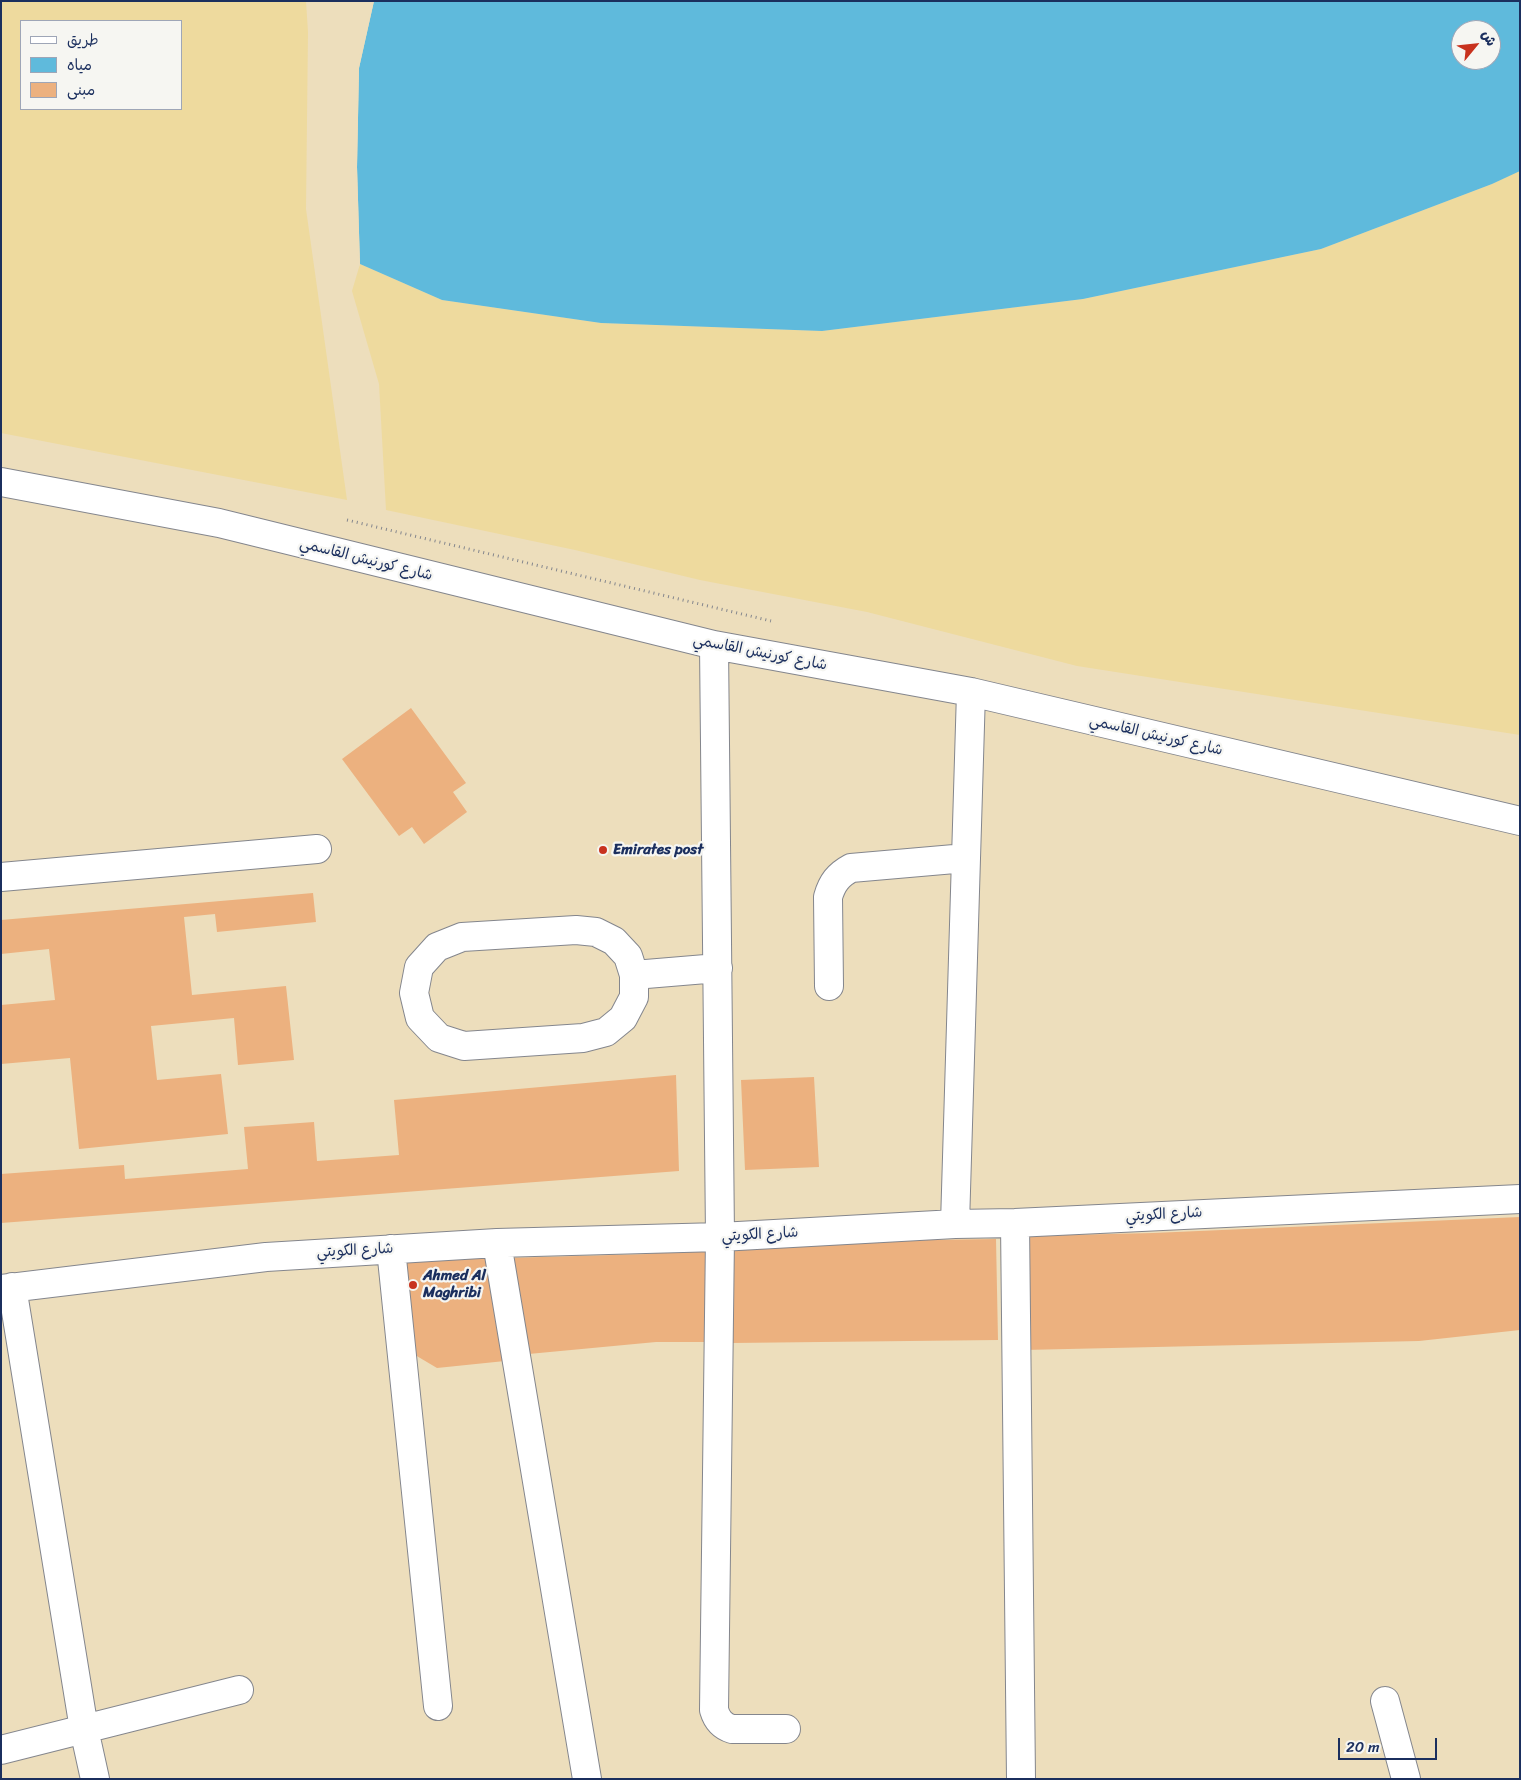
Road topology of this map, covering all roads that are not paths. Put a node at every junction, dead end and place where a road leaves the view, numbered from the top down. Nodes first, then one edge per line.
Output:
1 (1, 482) edge
2 (714, 646) junction
3 (971, 692) junction
4 (1520, 821) edge
5 (317, 849) dead end
6 (966, 858) junction
7 (1, 877) edge
8 (718, 968) junction
9 (634, 975) junction
10 (829, 986) dead end
11 (1520, 1199) edge
12 (1015, 1222) junction
13 (955, 1224) junction
14 (720, 1238) junction
15 (497, 1243) junction
16 (390, 1249) junction
17 (7, 1288) edge
18 (239, 1690) dead end
19 (1385, 1701) dead end
20 (438, 1706) dead end
21 (84, 1729) junction
22 (786, 1729) dead end
23 (1, 1750) edge
24 (95, 1779) edge
25 (588, 1779) edge
26 (1021, 1779) edge
27 (1406, 1779) edge

1 - 2 street, شارع كورنيش القاسمي
2 - 3 street, شارع كورنيش القاسمي
2 - 8 street
3 - 4 street, شارع كورنيش القاسمي
3 - 6 street
5 - 7 street
6 - 10 street
6 - 13 street
8 - 9 street
8 - 14 street
9 - 9 street
11 - 12 street, شارع الكويتي
12 - 13 street, شارع الكويتي
12 - 26 street
13 - 14 street, شارع الكويتي
14 - 15 street, شارع الكويتي
14 - 22 street
15 - 16 street, شارع الكويتي
15 - 25 street
16 - 17 street, شارع الكويتي
16 - 20 street
17 - 21 street
18 - 21 street
19 - 27 street
21 - 23 street
21 - 24 street

